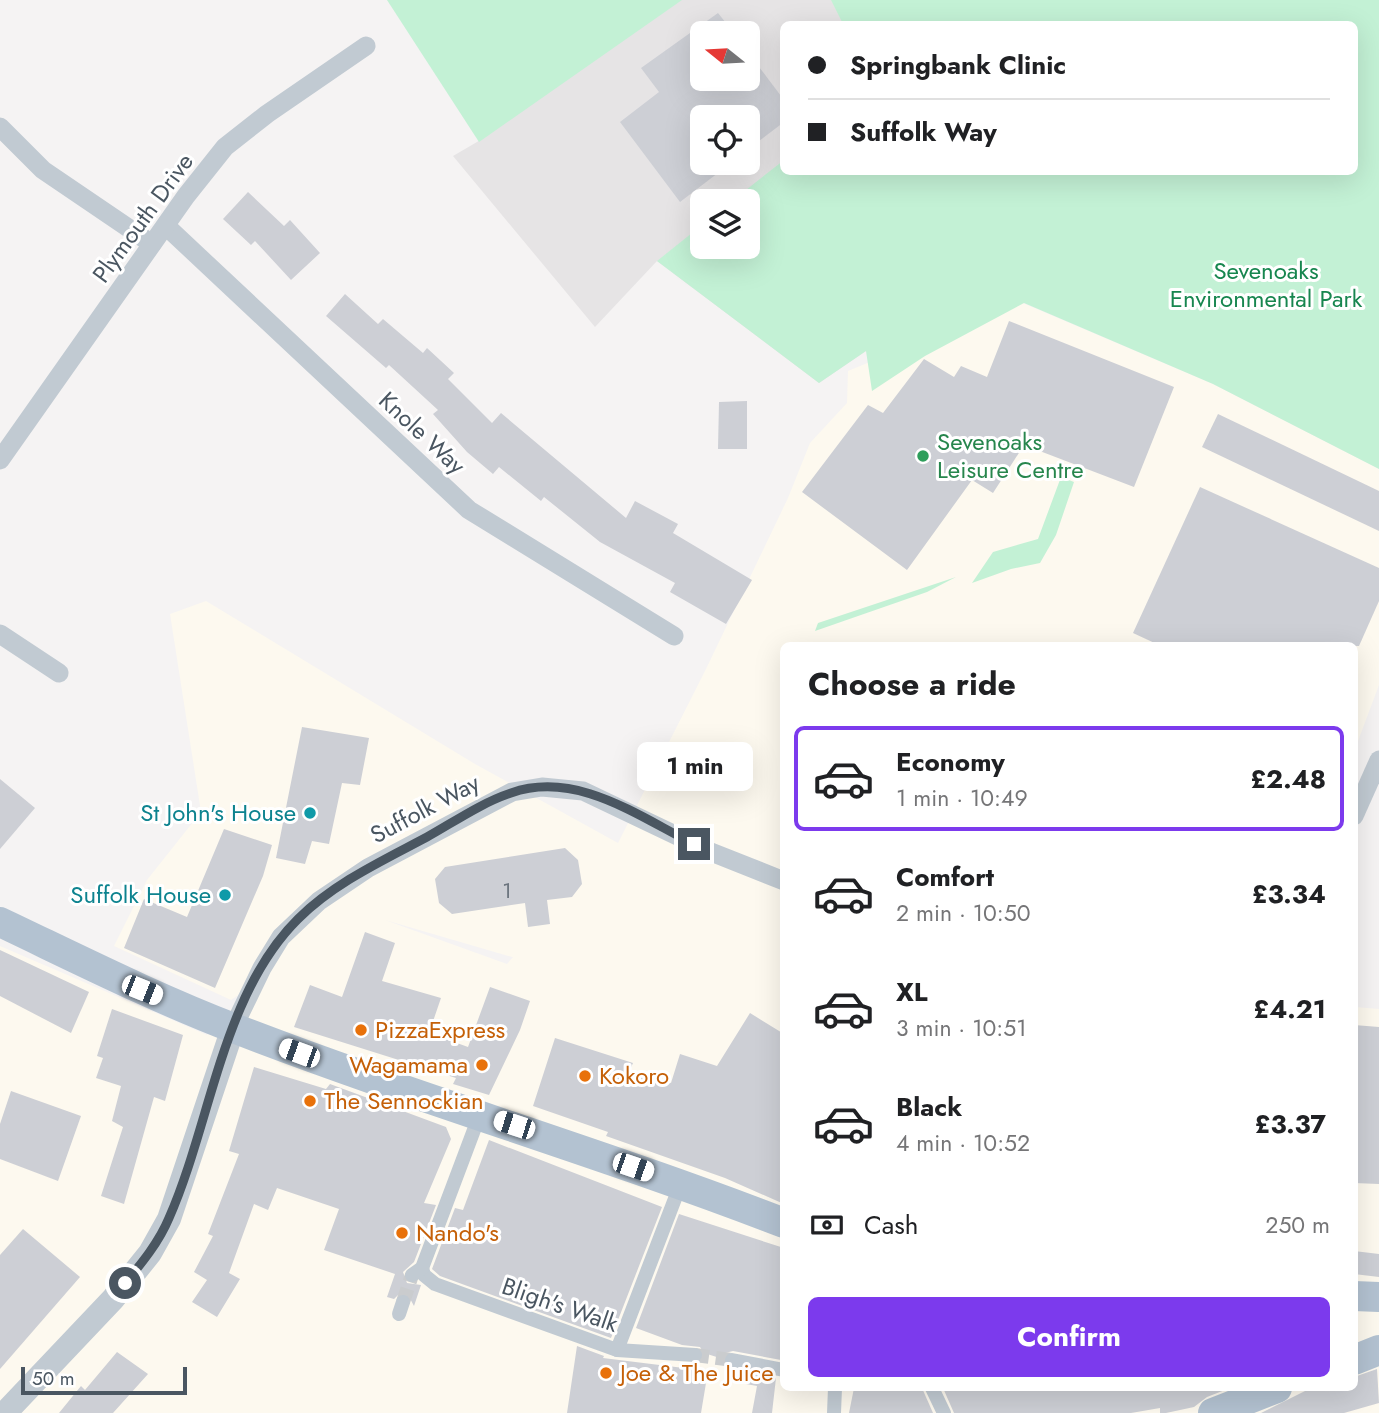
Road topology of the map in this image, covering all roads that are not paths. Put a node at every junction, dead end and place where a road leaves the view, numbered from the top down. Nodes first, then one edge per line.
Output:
1 (366, 46) dead end
2 (0, 127) edge
3 (166, 226) junction
4 (152, 244) junction
5 (0, 460) edge
6 (0, 634) edge
7 (674, 636) dead end
8 (59, 673) dead end
9 (1379, 760) edge
10 (1358, 807) edge
11 (780, 879) edge
12 (0, 922) edge
13 (233, 1028) junction
14 (480, 1114) junction
15 (681, 1183) junction
16 (780, 1221) edge
17 (1358, 1296) edge
18 (1379, 1297) edge
19 (617, 1350) junction
20 (1379, 1350) edge
21 (695, 1355) tunnel mouth
22 (1358, 1358) edge
23 (732, 1360) tunnel mouth
24 (780, 1369) edge
25 (835, 1391) edge
26 (933, 1391) edge
27 (1269, 1391) edge
28 (5, 1413) edge
29 (834, 1413) edge
30 (944, 1413) edge
31 (1213, 1413) edge

1 - 3 street, Plymouth Drive
2 - 4 street
3 - 4 street, Plymouth Drive
3 - 7 street, Knole Way
4 - 5 street, Plymouth Drive
6 - 8 street
9 - 10 street
11 - 13 street, Suffolk Way
12 - 13 main road
13 - 14 main road
13 - 28 street
14 - 15 main road
14 - 19 street, Bligh's Walk
15 - 16 main road
15 - 19 street
17 - 18 main road
19 - 21 street, Bligh's Walk
20 - 22 main road
23 - 24 street
25 - 29 street
26 - 30 street
27 - 31 main road

